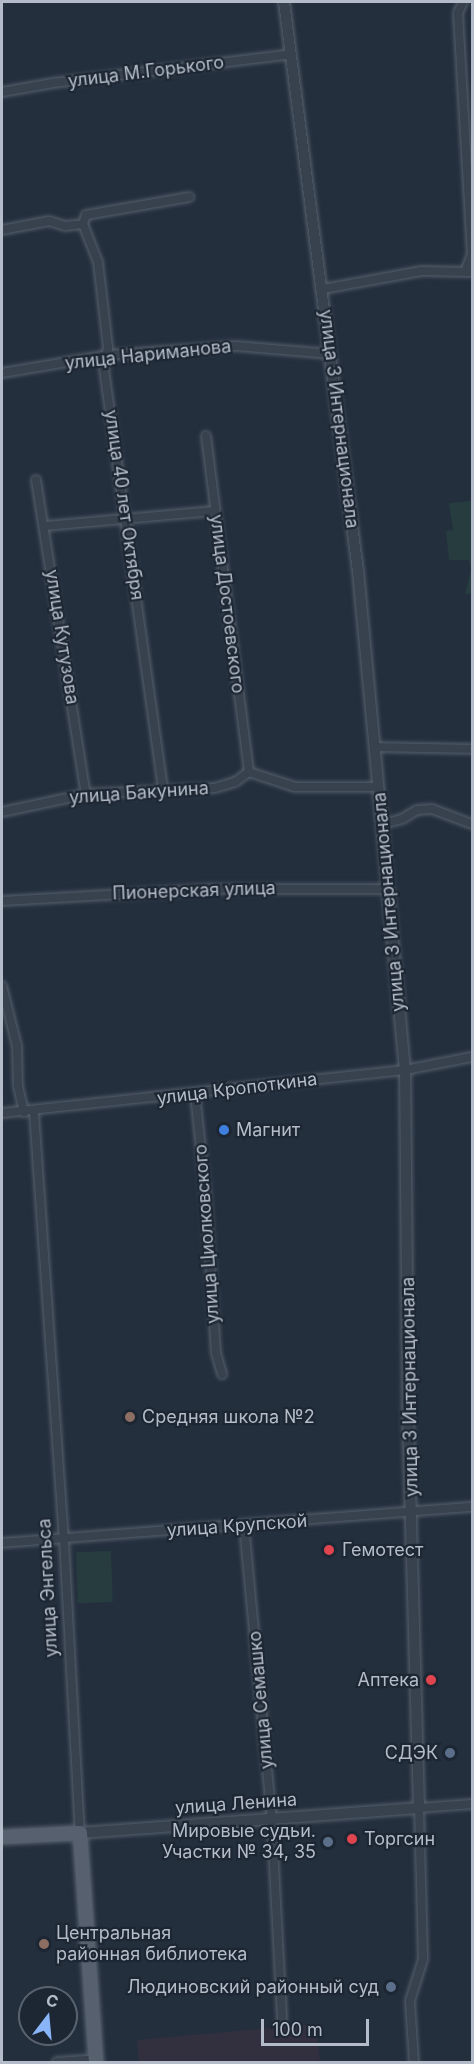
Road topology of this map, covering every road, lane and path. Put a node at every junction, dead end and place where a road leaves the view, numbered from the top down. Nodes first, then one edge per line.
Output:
1 (284, 2) edge
2 (463, 2) edge
3 (291, 54) junction
4 (2, 93) edge
5 (189, 197) dead end
6 (83, 224) junction
7 (2, 230) edge
8 (469, 272) edge
9 (322, 289) junction
10 (331, 354) junction
11 (108, 356) junction
12 (2, 372) edge
13 (206, 436) dead end
14 (36, 480) dead end
15 (215, 511) junction
16 (127, 517) junction
17 (46, 526) junction
18 (375, 747) junction
19 (472, 749) edge
20 (249, 772) junction
21 (379, 787) junction
22 (164, 789) junction
23 (86, 794) junction
24 (2, 812) edge
25 (383, 824) junction
26 (472, 824) edge
27 (387, 889) junction
28 (2, 901) edge
29 (2, 986) edge
30 (472, 1057) edge
31 (405, 1070) junction
32 (195, 1094) junction
33 (24, 1112) junction
34 (34, 1112) junction
35 (2, 1113) edge
36 (222, 1374) dead end
37 (472, 1507) edge
38 (413, 1513) junction
39 (244, 1525) junction
40 (64, 1540) junction
41 (2, 1544) edge
42 (472, 1804) edge
43 (419, 1808) junction
44 (272, 1820) junction
45 (80, 1833) junction
46 (2, 1837) edge
47 (282, 2020) dead end
48 (96, 2061) edge
49 (57, 2062) edge
50 (414, 2062) edge

1 - 3 street, улица 3 Интернационала
2 - 8 street
3 - 4 street, улица М.Горького
3 - 9 street, улица 3 Интернационала
5 - 6 street
6 - 7 street
6 - 11 street, улица 40 лет Октября
8 - 9 street
9 - 10 street, улица 3 Интернационала
10 - 11 street, улица Нариманова
10 - 18 street, улица 3 Интернационала
11 - 12 street, улица Нариманова
11 - 16 street, улица 40 лет Октября
13 - 15 street, улица Достоевского
14 - 17 street, улица Кутузова
15 - 16 street
15 - 20 street, улица Достоевского
16 - 17 street
16 - 22 street, улица 40 лет Октября
17 - 23 street, улица Кутузова
18 - 19 street
18 - 21 street, улица 3 Интернационала
20 - 21 street
20 - 22 street, улица Бакунина
21 - 25 street, улица 3 Интернационала
22 - 23 street, улица Бакунина
23 - 24 street, улица Бакунина
25 - 26 street
25 - 27 street, улица 3 Интернационала
27 - 28 street, Пионерская улица
27 - 31 street, улица 3 Интернационала
29 - 33 street
30 - 31 street, улица Кропоткина
31 - 32 street, улица Кропоткина
31 - 38 street, улица 3 Интернационала
32 - 34 street, улица Кропоткина
32 - 36 street, улица Циолковского
33 - 34 street, улица Кропоткина
33 - 35 street, улица Кропоткина
34 - 40 street, улица Энгельса
37 - 38 street, улица Крупской
38 - 39 street, улица Крупской
38 - 43 street, улица 3 Интернационала
39 - 40 street, улица Крупской
39 - 44 street, улица Семашко
40 - 41 street, улица Крупской
40 - 45 street, улица Энгельса
42 - 43 street, улица Ленина
43 - 44 street, улица Ленина
43 - 50 street
44 - 45 street, улица Ленина
44 - 47 street, улица Семашко
45 - 46 main road, улица Ленина
45 - 48 main road, улица Энгельса
48 - 49 street

